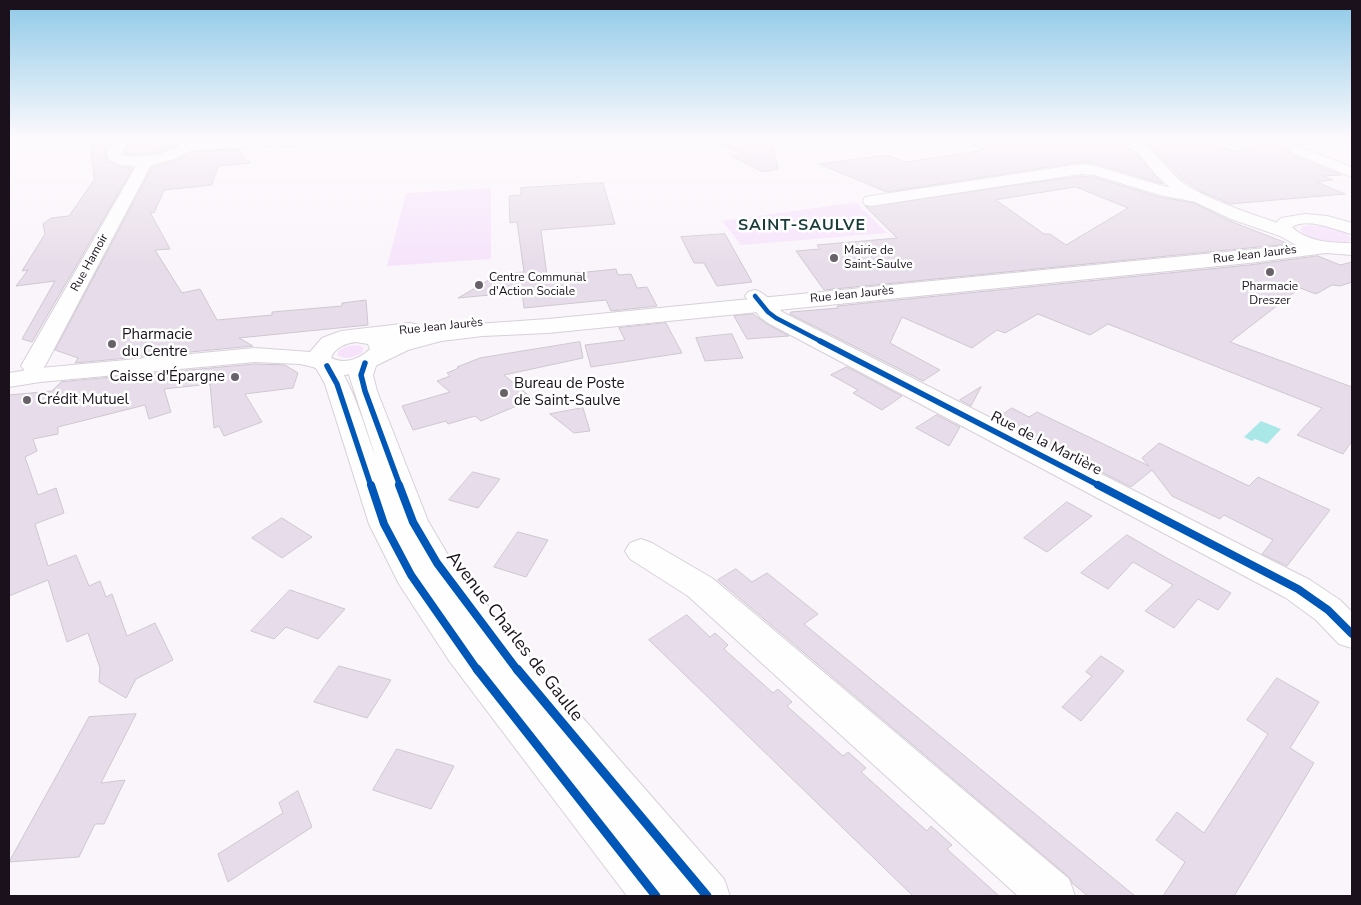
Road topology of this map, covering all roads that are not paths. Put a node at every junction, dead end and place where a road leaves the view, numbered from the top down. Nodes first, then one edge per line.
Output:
1 (135, 181) edge
2 (1004, 181) edge
3 (1129, 181) edge
4 (1171, 181) edge
5 (1196, 197) junction
6 (871, 201) dead end
7 (1289, 229) junction
8 (1352, 229) edge
9 (1330, 248) junction
10 (1352, 249) edge
11 (1352, 253) edge
12 (759, 300) junction
13 (349, 353) junction
14 (33, 366) junction
15 (9, 368) edge
16 (9, 380) edge
17 (641, 551) dead end
18 (1352, 634) edge
19 (656, 896) edge
20 (706, 896) edge
21 (1052, 896) edge

1 - 14 street, Rue Hamoir
2 - 6 street
3 - 5 street
4 - 5 street
5 - 7 street
7 - 8 street
7 - 9 street
7 - 12 street, Rue Jean Jaurès
9 - 10 street
9 - 11 street
9 - 12 street, Rue Jean Jaurès
12 - 13 street, Rue Jean Jaurès
12 - 18 street, Rue de la Marlière
13 - 14 street, Rue Jean Jaurès
13 - 16 street
13 - 19 street
13 - 20 street, Avenue Charles de Gaulle
14 - 15 street, Rue Jean Jaurès
17 - 21 street

